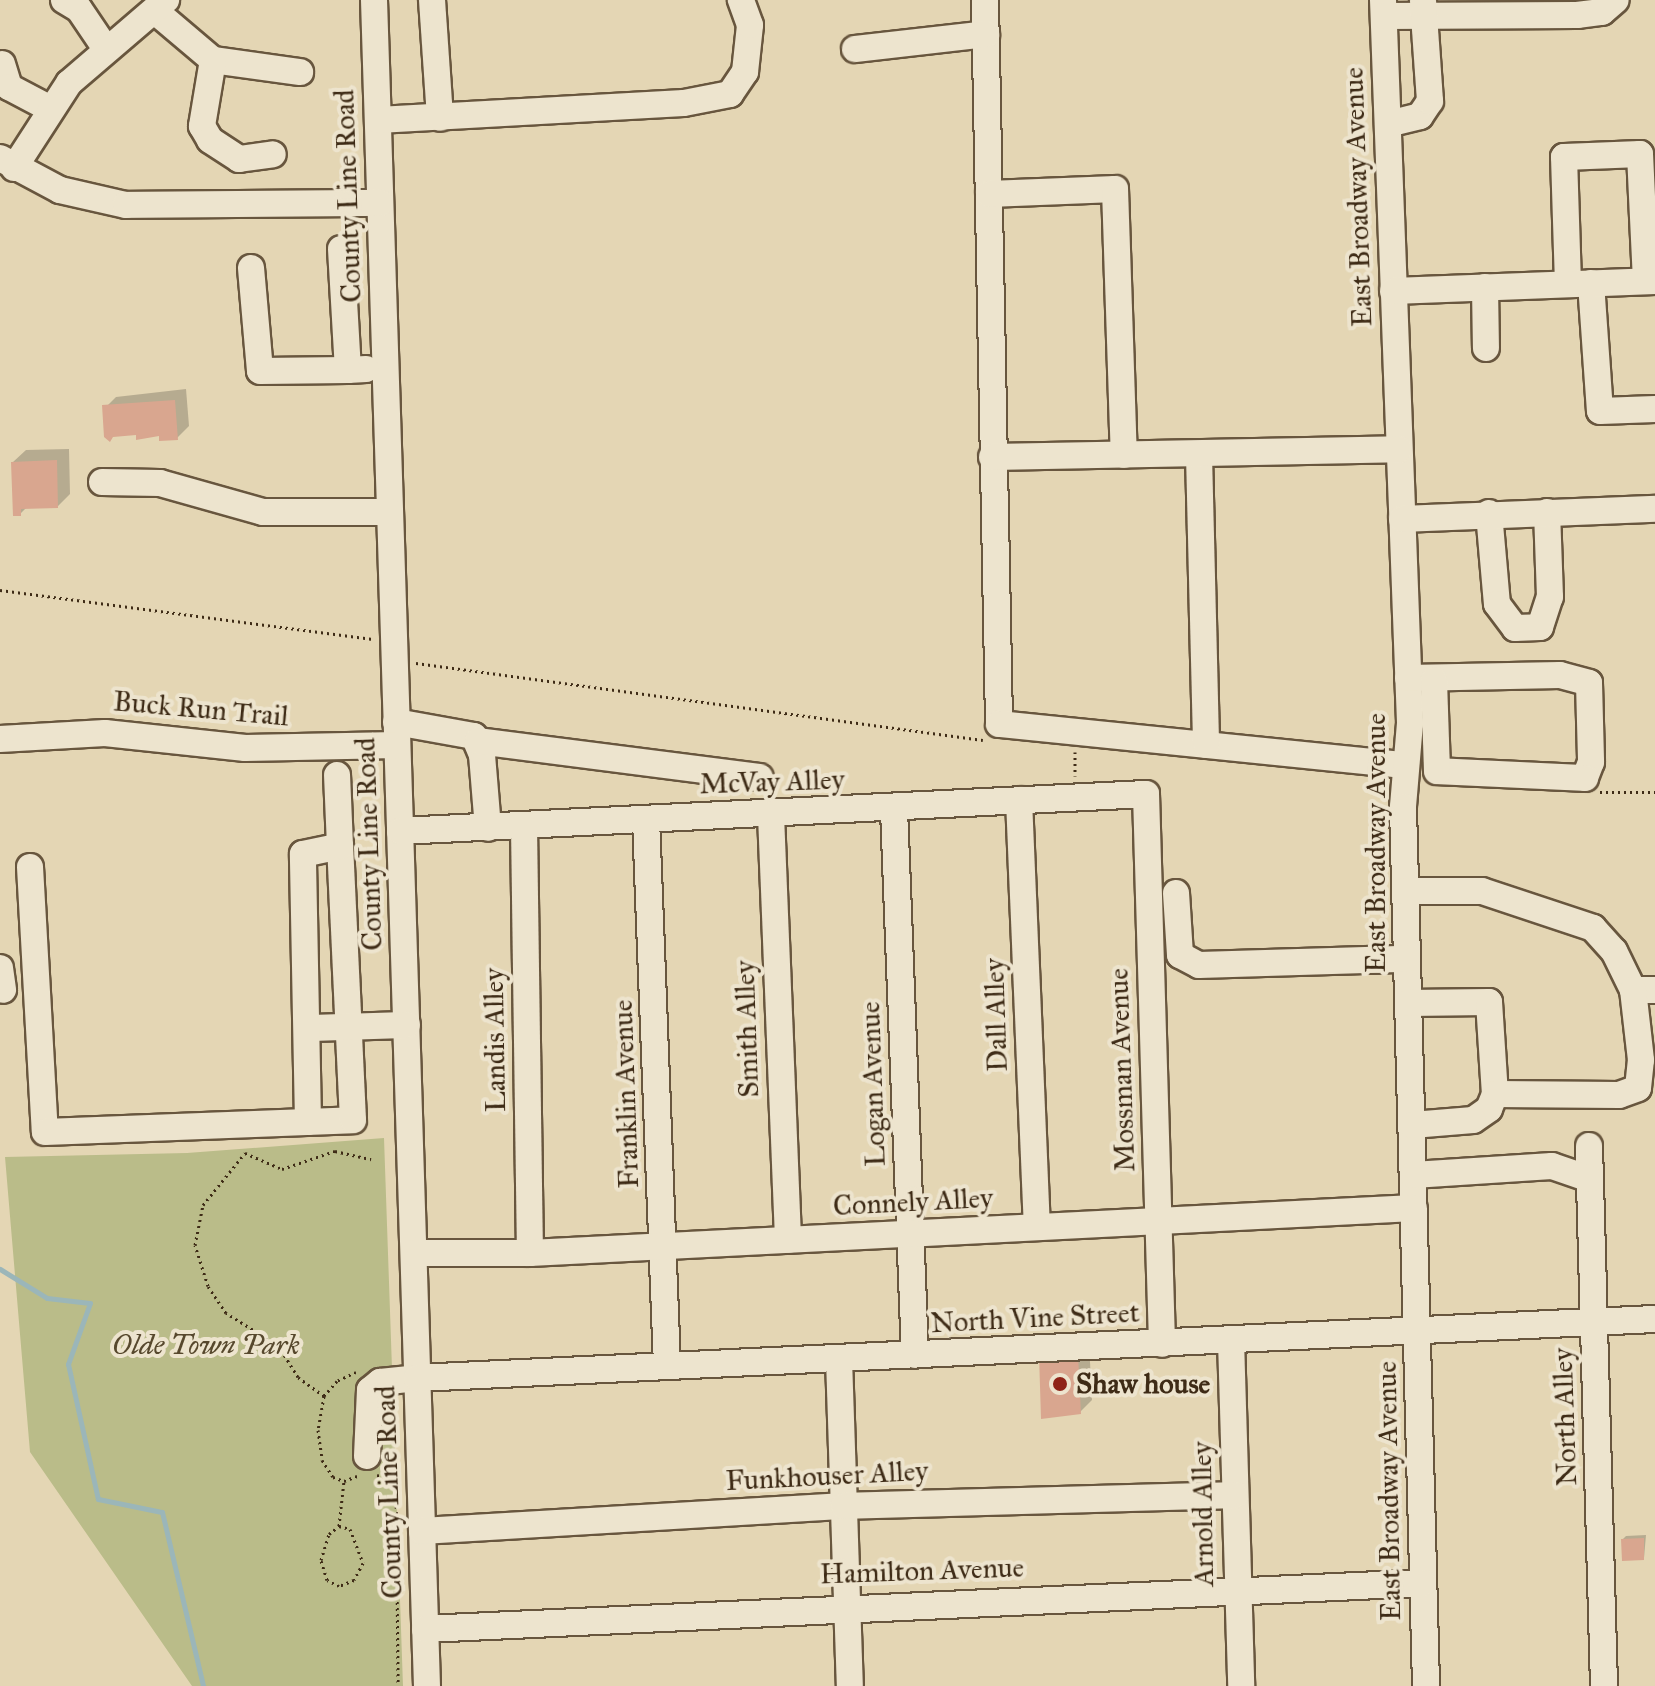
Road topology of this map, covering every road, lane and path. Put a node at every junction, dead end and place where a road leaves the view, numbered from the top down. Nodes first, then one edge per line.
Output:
1 (64, 0) edge
2 (432, 0) edge
3 (741, 0) edge
4 (985, 0) edge
5 (1616, 0) edge
6 (368, 4) edge
7 (160, 5) edge
8 (1384, 8) edge
9 (1424, 8) edge
10 (986, 34) junction
11 (106, 49) junction
12 (855, 49) dead end
13 (213, 60) junction
14 (2, 64) dead end
15 (300, 72) dead end
16 (49, 108) junction
17 (440, 118) junction
18 (378, 120) junction
19 (1388, 124) junction
20 (273, 154) dead end
21 (7, 163) edge
22 (989, 194) junction
23 (380, 203) junction
24 (341, 249) dead end
25 (251, 268) dead end
26 (1651, 281) edge
27 (1580, 284) junction
28 (1485, 287) junction
29 (1393, 291) junction
30 (346, 315) junction
31 (384, 316) junction
32 (1486, 348) dead end
33 (385, 369) junction
34 (348, 370) junction
35 (1655, 409) edge
36 (1399, 449) junction
37 (1124, 455) junction
38 (1199, 455) junction
39 (992, 457) junction
40 (102, 482) dead end
41 (1655, 509) edge
42 (389, 512) junction
43 (1547, 512) junction
44 (1489, 513) junction
45 (1402, 519) junction
46 (0, 590) edge
47 (394, 653) junction
48 (1421, 679) junction
49 (397, 734) junction
50 (0, 739) edge
51 (985, 740) dead end
52 (478, 741) junction
53 (1206, 745) junction
54 (1090, 750) dead end
55 (1406, 765) junction
56 (337, 775) dead end
57 (760, 777) dead end
58 (1595, 791) dead end
59 (1655, 792) edge
60 (1146, 794) joint
61 (1075, 797) junction
62 (1019, 800) junction
63 (894, 809) junction
64 (771, 815) junction
65 (646, 819) junction
66 (524, 826) junction
67 (488, 828) junction
68 (400, 831) junction
69 (340, 846) junction
70 (30, 867) dead end
71 (1405, 891) junction
72 (1176, 893) dead end
73 (1407, 959) junction
74 (1644, 990) edge
75 (1408, 1003) junction
76 (407, 1025) junction
77 (350, 1027) junction
78 (309, 1028) junction
79 (1495, 1094) junction
80 (308, 1122) junction
81 (1412, 1125) junction
82 (1589, 1146) dead end
83 (371, 1159) dead end
84 (1413, 1175) junction
85 (1590, 1179) junction
86 (1414, 1208) junction
87 (1158, 1221) junction
88 (1037, 1227) junction
89 (912, 1234) junction
90 (788, 1240) junction
91 (664, 1246) junction
92 (414, 1253) junction
93 (530, 1253) junction
94 (1655, 1319) edge
95 (1594, 1322) junction
96 (1417, 1332) junction
97 (1231, 1340) junction
98 (1162, 1344) junction
99 (915, 1355) junction
100 (839, 1359) junction
101 (667, 1366) junction
102 (417, 1378) junction
103 (366, 1469) junction
104 (344, 1481) junction
105 (1235, 1495) junction
106 (844, 1506) junction
107 (339, 1526) junction
108 (422, 1531) junction
109 (1423, 1583) junction
110 (1237, 1590) junction
111 (847, 1606) junction
112 (425, 1629) junction
113 (398, 1686) edge
114 (427, 1686) edge
115 (850, 1686) edge
116 (1241, 1686) edge
117 (1426, 1686) edge
118 (1604, 1686) edge

1 - 11 street
2 - 17 street
3 - 17 street
4 - 10 street
5 - 9 street
6 - 18 street, County Line Road
7 - 11 street
7 - 13 street
8 - 9 street
8 - 19 street, East Broadway Avenue
9 - 19 street
10 - 12 street
10 - 22 street
11 - 16 street
13 - 15 street
13 - 20 street
14 - 16 street
16 - 21 street
17 - 18 street
18 - 23 street, County Line Road
19 - 29 street, East Broadway Avenue
21 - 23 street
22 - 37 street
22 - 39 street
23 - 31 street, County Line Road
24 - 30 street
25 - 34 street
26 - 27 street
26 - 27 street
27 - 28 street
27 - 35 street
28 - 29 street
28 - 32 street
29 - 36 street, East Broadway Avenue
30 - 31 street
30 - 34 street
31 - 33 street, County Line Road
33 - 34 street
33 - 42 street, County Line Road
36 - 38 street
36 - 45 street, East Broadway Avenue
37 - 38 street
37 - 39 street
38 - 53 street
39 - 53 street
40 - 42 street
41 - 43 street
42 - 47 street, County Line Road
43 - 44 street
43 - 44 street
44 - 45 street
45 - 48 street, East Broadway Avenue
46 - 47 path
47 - 49 street, County Line Road
47 - 51 path
48 - 48 street
48 - 55 street, East Broadway Avenue
49 - 50 street, Buck Run Trail
49 - 52 street, Buck Run Trail
49 - 68 street, County Line Road
52 - 57 street, Buck Run Trail
52 - 67 street
53 - 55 street
54 - 61 path
55 - 71 street, East Broadway Avenue
56 - 69 street
58 - 59 path
60 - 61 street, McVay Alley
60 - 87 street, Mossman Avenue
61 - 62 street, McVay Alley
62 - 63 street, McVay Alley
62 - 88 street, Dall Alley
63 - 64 street, McVay Alley
63 - 89 street, Logan Avenue
64 - 65 street, McVay Alley
64 - 90 street, Smith Alley
65 - 66 street, McVay Alley
65 - 91 street, Franklin Avenue
66 - 67 street, McVay Alley
66 - 93 street, Landis Alley
67 - 68 street, McVay Alley
68 - 76 street, County Line Road
69 - 77 street
69 - 78 street
70 - 80 street
71 - 73 street, East Broadway Avenue
71 - 74 street
72 - 73 street
73 - 75 street, East Broadway Avenue
74 - 79 street
75 - 79 street
75 - 81 street, East Broadway Avenue
76 - 77 street
76 - 92 street, County Line Road
77 - 78 street
77 - 80 street
78 - 80 street
79 - 81 street
81 - 84 street, East Broadway Avenue
82 - 85 street, North Alley
83 - 104 path
84 - 85 street
84 - 86 street, East Broadway Avenue
85 - 95 street, North Alley
86 - 87 street, Connely Alley
86 - 96 street, East Broadway Avenue
87 - 88 street, Connely Alley
87 - 98 street, Mossman Avenue
88 - 89 street, Connely Alley
89 - 90 street, Connely Alley
89 - 99 street, Logan Avenue
90 - 91 street, Connely Alley
91 - 93 street, Connely Alley
91 - 101 street, Franklin Avenue
92 - 93 street, Connely Alley
92 - 102 street, County Line Road
94 - 95 street, North Vine Street
95 - 96 street, North Vine Street
95 - 118 street, North Alley
96 - 97 street, North Vine Street
96 - 109 street, East Broadway Avenue
97 - 98 street, North Vine Street
97 - 105 street, Arnold Alley
98 - 99 street, North Vine Street
99 - 100 street, North Vine Street
100 - 101 street, North Vine Street
100 - 106 street
101 - 102 street, North Vine Street
102 - 103 street, North Vine Street
102 - 108 street, County Line Road
103 - 104 path
103 - 113 path
104 - 107 path
105 - 106 street, Funkhouser Alley
105 - 110 street, Arnold Alley
106 - 108 street, Funkhouser Alley
106 - 111 street
107 - 107 path
108 - 112 street, County Line Road
109 - 110 street, Hamilton Avenue
109 - 117 street, East Broadway Avenue
110 - 111 street, Hamilton Avenue
110 - 116 street, Arnold Alley
111 - 112 street, Hamilton Avenue
111 - 115 street
112 - 114 street, County Line Road

